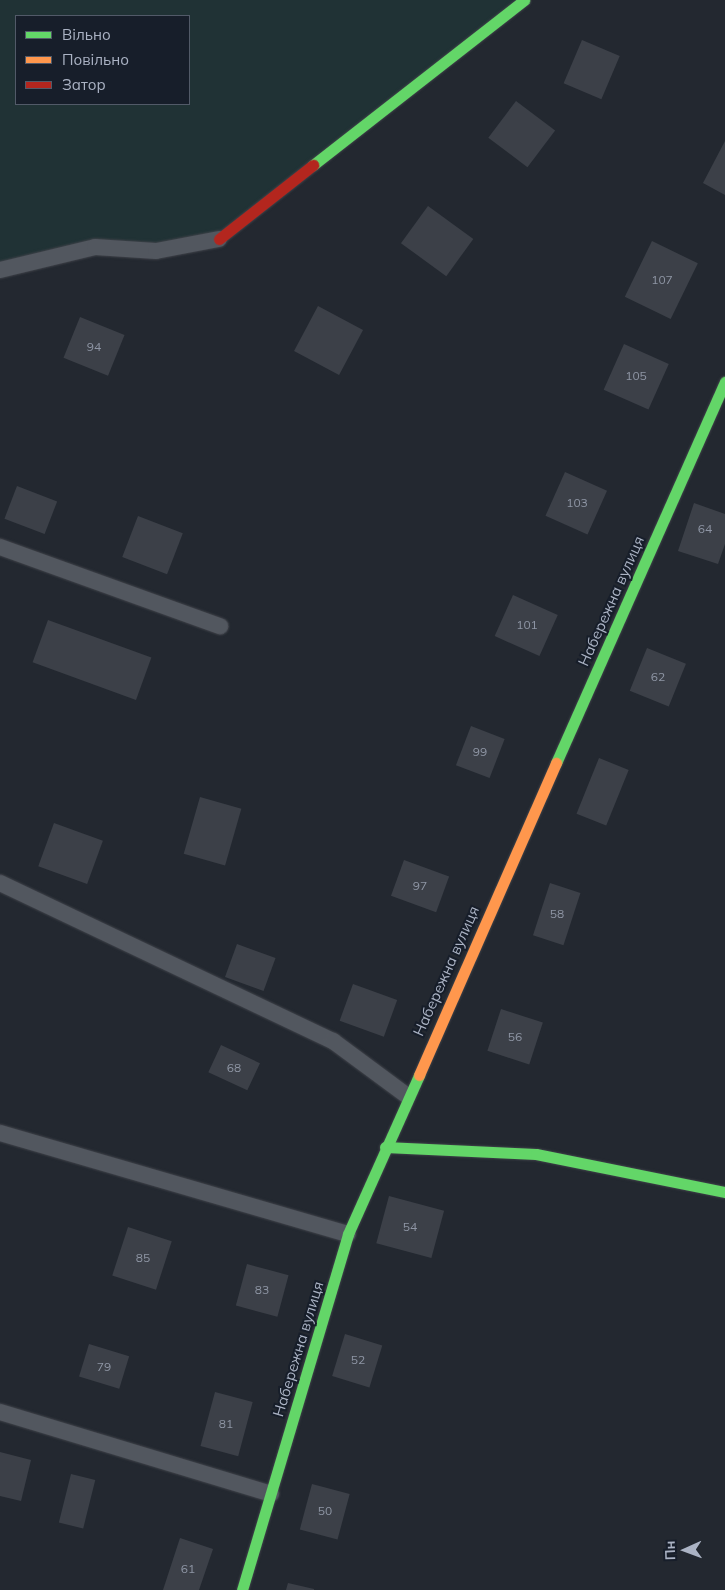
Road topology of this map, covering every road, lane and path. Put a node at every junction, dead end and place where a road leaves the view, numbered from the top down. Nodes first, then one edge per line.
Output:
1 (524, 0) edge
2 (219, 239) joint
3 (0, 270) edge
4 (725, 382) edge
5 (0, 547) edge
6 (220, 626) dead end
7 (0, 883) edge
8 (406, 1096) junction
9 (0, 1133) edge
10 (386, 1148) junction
11 (725, 1192) edge
12 (348, 1234) junction
13 (0, 1412) edge
14 (271, 1494) junction
15 (242, 1590) edge

1 - 2 street
2 - 3 lane
4 - 8 street, Набережна вулиця
5 - 6 lane
7 - 8 lane
8 - 10 street, Набережна вулиця
9 - 12 lane
10 - 11 street
10 - 12 street, Набережна вулиця
12 - 14 street, Набережна вулиця
13 - 14 lane
14 - 15 street, Набережна вулиця

